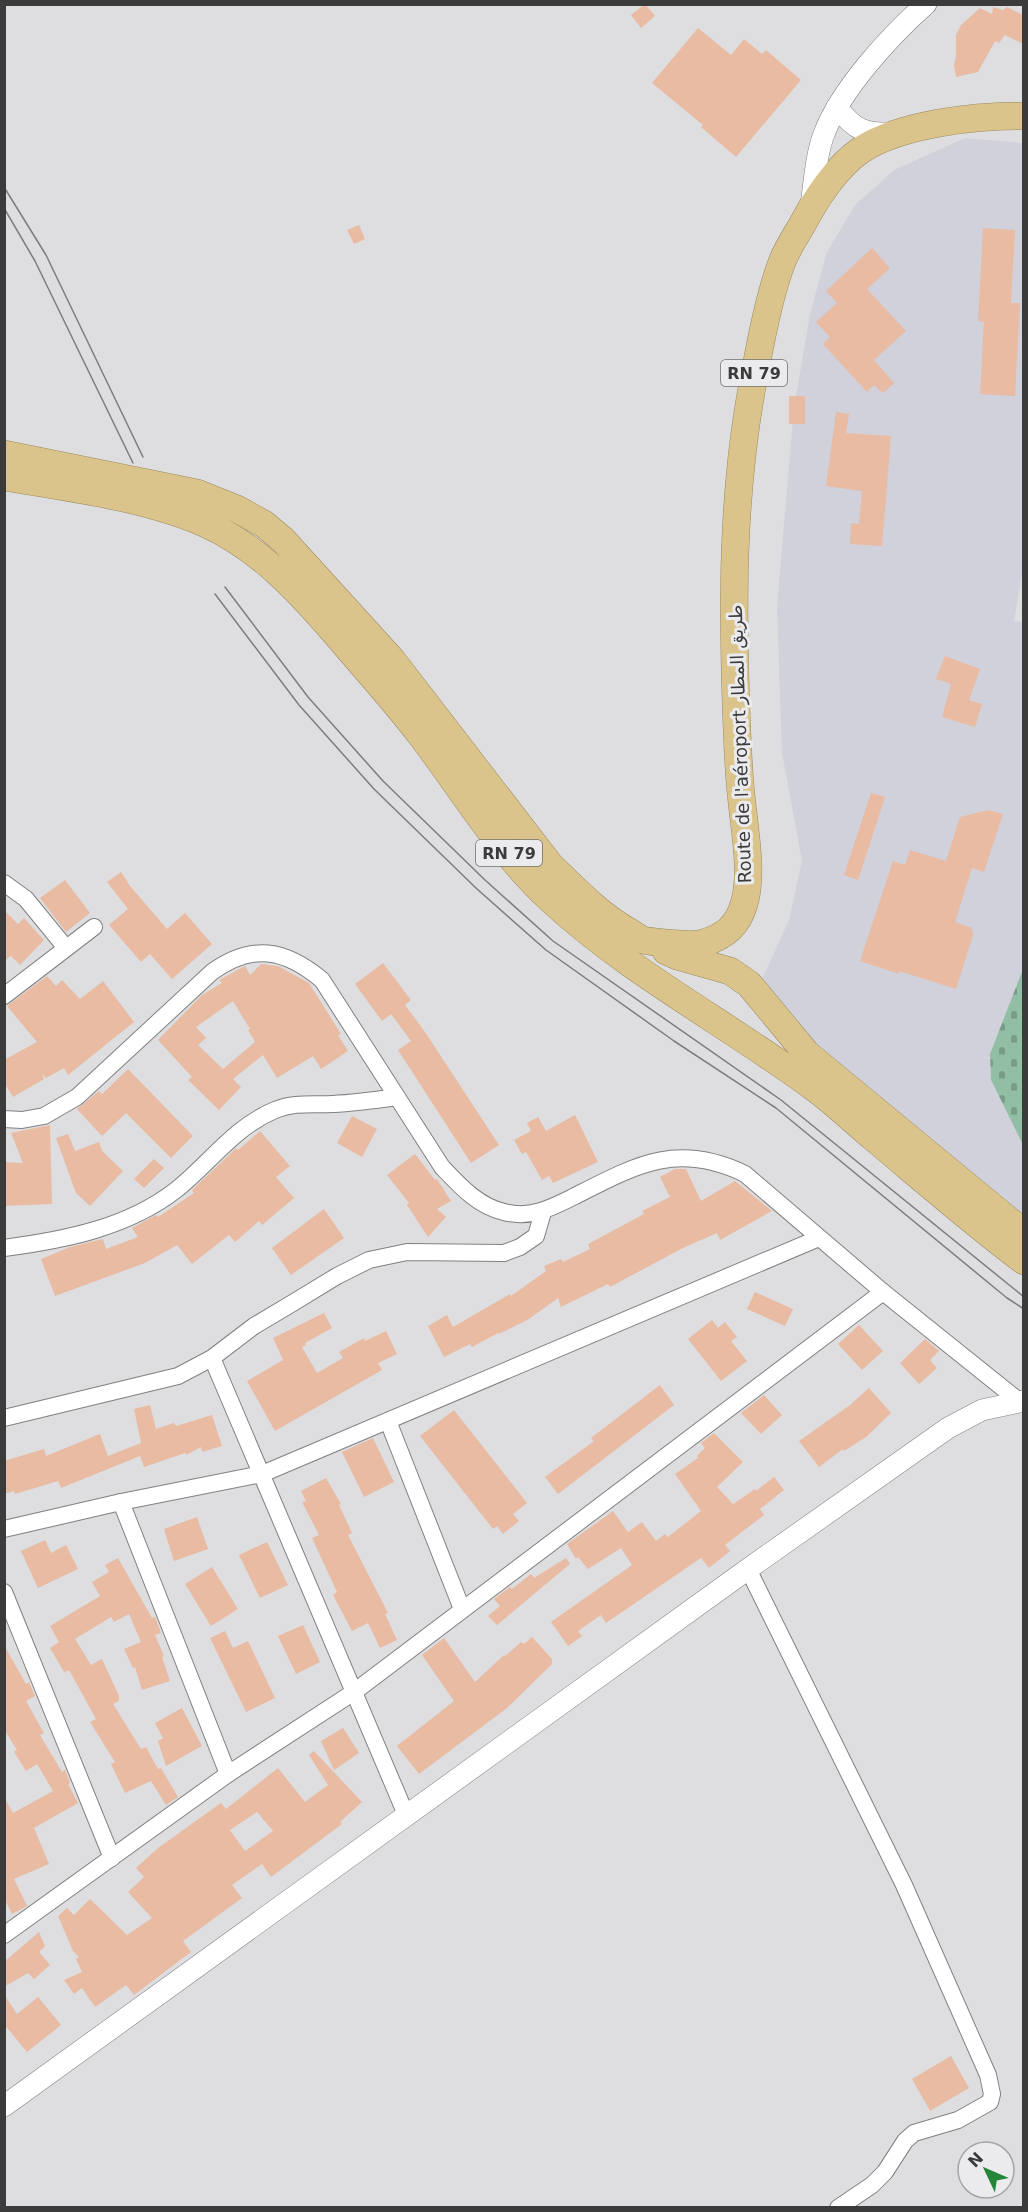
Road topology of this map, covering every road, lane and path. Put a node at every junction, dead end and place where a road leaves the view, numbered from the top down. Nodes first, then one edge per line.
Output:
1 (926, 4) edge
2 (837, 107) junction
3 (1023, 116) edge
4 (899, 133) junction
5 (811, 208) junction
6 (4, 454) edge
7 (4, 477) edge
8 (4, 883) edge
9 (94, 927) dead end
10 (643, 940) junction
11 (66, 948) junction
12 (4, 996) edge
13 (397, 1097) junction
14 (4, 1119) edge
15 (543, 1212) junction
16 (1023, 1233) edge
17 (819, 1238) junction
18 (4, 1248) edge
19 (1023, 1261) edge
20 (883, 1292) junction
21 (212, 1358) junction
22 (1021, 1401) edge
23 (4, 1418) edge
24 (388, 1421) junction
25 (262, 1474) junction
26 (121, 1502) junction
27 (4, 1529) edge
28 (748, 1569) junction
29 (4, 1592) edge
30 (462, 1609) junction
31 (354, 1692) junction
32 (228, 1774) junction
33 (407, 1817) junction
34 (112, 1858) junction
35 (4, 1935) edge
36 (4, 2106) edge
37 (838, 2208) edge

1 - 2 street
2 - 4 street
2 - 5 street
3 - 4 highway, Route de l'aéroport طريق المطار / RN 79
4 - 5 highway, Route de l'aéroport طريق المطار / RN 79
5 - 10 highway, Route de l'aéroport طريق المطار / RN 79
6 - 10 highway, Route de l'aéroport طريق المطار / RN 79
7 - 19 highway, RN 79
8 - 11 street
9 - 11 street
10 - 16 highway
11 - 12 street
13 - 14 street
13 - 15 street
13 - 18 street
15 - 17 street
15 - 21 street
17 - 20 street
17 - 24 street
20 - 22 street
20 - 30 street
21 - 23 street
21 - 25 street
22 - 28 street
24 - 25 street
24 - 30 street
25 - 26 street
25 - 31 street
26 - 27 street
26 - 32 street
28 - 33 street
28 - 37 street
29 - 34 street
30 - 31 street
31 - 32 street
31 - 33 street
32 - 34 street
33 - 36 street
34 - 35 street

